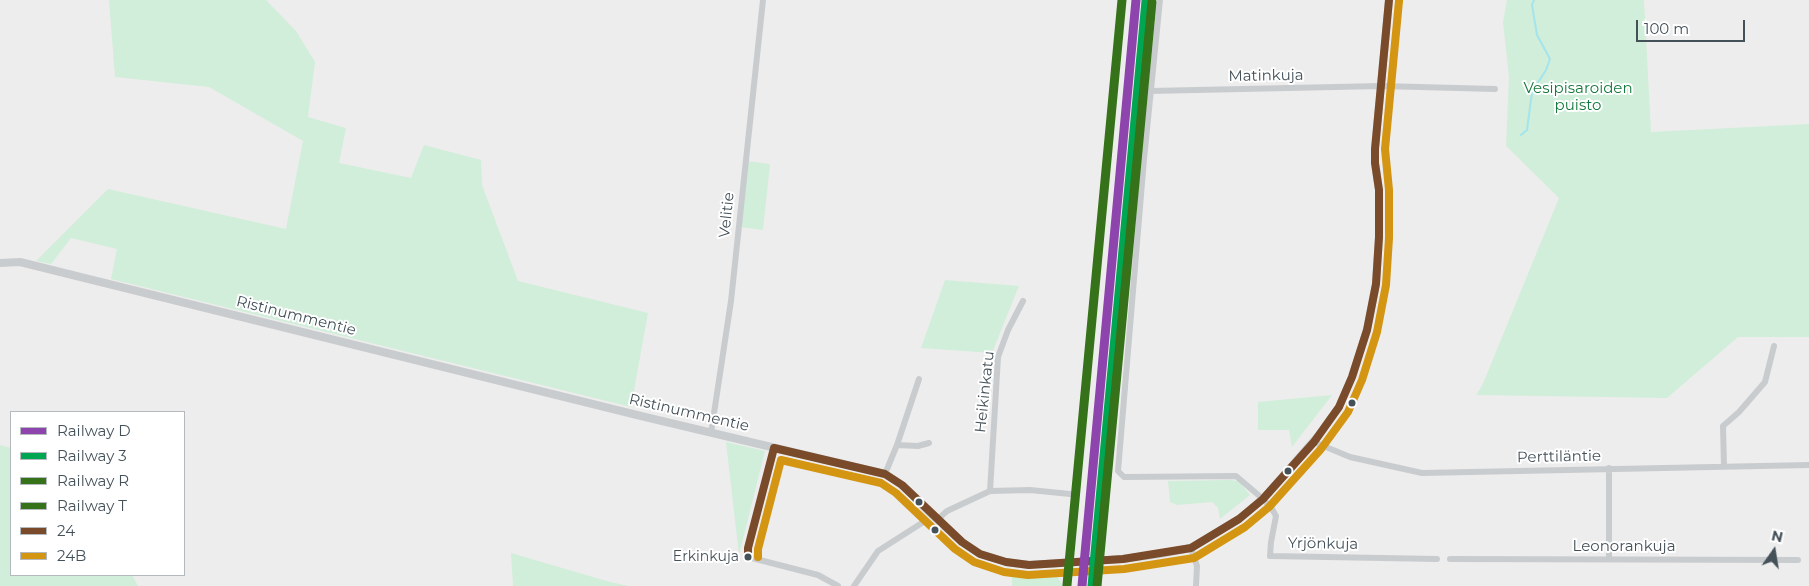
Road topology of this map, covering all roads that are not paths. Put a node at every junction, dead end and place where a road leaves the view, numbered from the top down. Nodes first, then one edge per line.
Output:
1 (763, 0) edge
2 (1160, 0) edge
3 (1389, 0) edge
4 (1381, 86) junction
5 (1495, 89) dead end
6 (1150, 91) junction
7 (0, 263) edge
8 (1023, 301) dead end
9 (1774, 346) dead end
10 (919, 379) dead end
11 (711, 433) junction
12 (1314, 442) junction
13 (929, 443) dead end
14 (897, 445) junction
15 (774, 448) junction
16 (1809, 465) edge
17 (1724, 466) junction
18 (1609, 468) junction
19 (885, 474) junction
20 (990, 491) junction
21 (1070, 494) dead end
22 (1263, 499) junction
23 (937, 520) junction
24 (925, 521) dead end
25 (1191, 548) junction
26 (1437, 559) dead end
27 (1450, 559) dead end
28 (1609, 559) junction
29 (1798, 560) dead end
30 (838, 586) edge
31 (854, 586) edge
32 (1196, 586) edge

1 - 11 street, Velitie
2 - 6 street
3 - 4 street, Ristinummentie
4 - 5 street, Matinkuja
4 - 6 street, Matinkuja
4 - 12 street, Ristinummentie
6 - 22 street
7 - 11 street, Ristinummentie
8 - 20 street, Heikinkatu
9 - 17 street
10 - 14 street
11 - 15 street, Ristinummentie
12 - 18 street, Perttiläntie
12 - 22 street, Ristinummentie
13 - 14 street
14 - 19 street
15 - 19 street, Ristinummentie
15 - 30 street
16 - 17 street, Perttiläntie
17 - 18 street, Perttiläntie
18 - 28 street
19 - 23 street, Ristinummentie
20 - 21 street
20 - 23 street
22 - 25 street, Ristinummentie
22 - 26 street, Yrjönkuja
23 - 25 street, Ristinummentie
24 - 31 street
25 - 32 street
27 - 28 street, Leonorankuja
28 - 29 street, Leonorankuja

